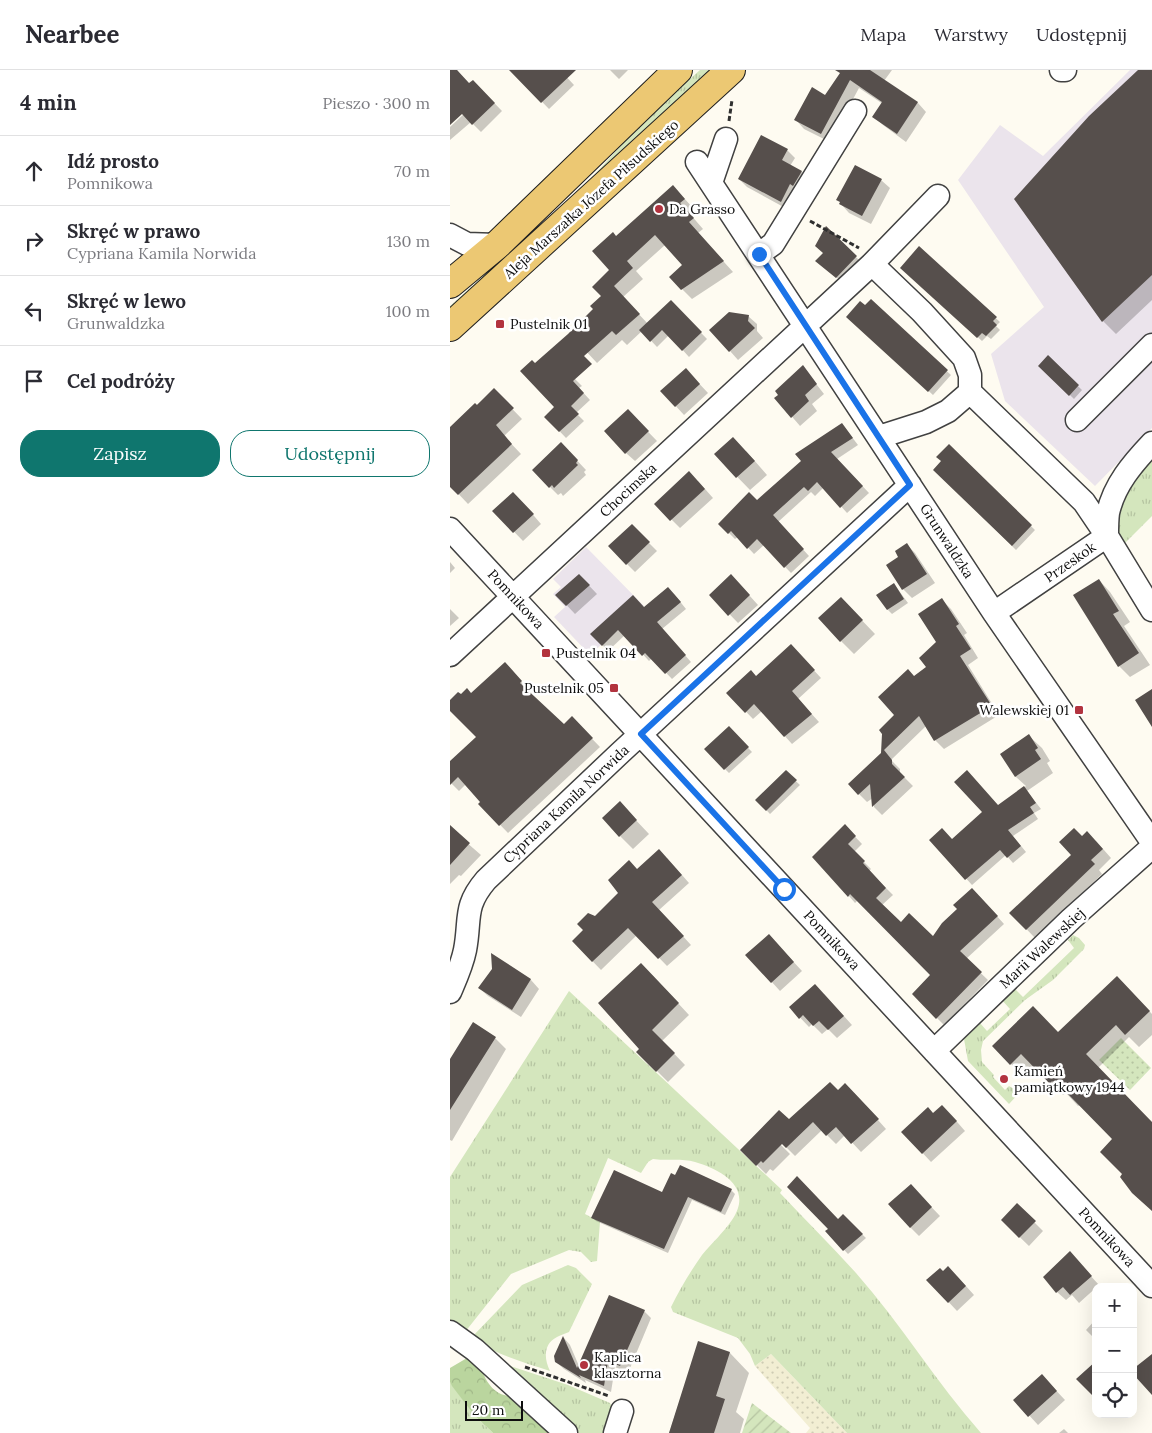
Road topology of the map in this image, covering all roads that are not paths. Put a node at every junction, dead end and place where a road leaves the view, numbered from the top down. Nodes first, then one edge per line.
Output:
1 (678, 70) edge
2 (732, 82) edge
3 (855, 111) dead end
4 (726, 139) road end
5 (697, 162) dead end
6 (711, 183) junction
7 (938, 196) dead end
8 (450, 235) edge
9 (496, 245) junction
10 (759, 254) junction
11 (872, 264) junction
12 (450, 284) edge
13 (806, 325) junction
14 (450, 327) edge
15 (1152, 345) edge
16 (970, 392) junction
17 (1077, 420) dead end
18 (879, 437) junction
19 (1152, 443) edge
20 (910, 485) junction
21 (450, 528) edge
22 (1107, 536) junction
23 (512, 596) junction
24 (1152, 610) edge
25 (994, 613) junction
26 (450, 655) edge
27 (641, 734) junction
28 (1152, 842) edge
29 (1152, 847) edge
30 (450, 992) edge
31 (934, 1050) junction
32 (1152, 1286) edge
33 (450, 1332) edge
34 (622, 1411) road end
35 (566, 1433) edge
36 (615, 1433) edge

1 - 9 main road
2 - 14 main road, Aleja Marszałka Józefa Piłsudskiego
3 - 10 street
4 - 6 street
5 - 6 street, Grunwaldzka
6 - 10 street, Grunwaldzka
7 - 11 street, Chocimska
8 - 9 street
9 - 12 main road
10 - 13 street, Grunwaldzka
11 - 13 street, Chocimska
11 - 16 street
13 - 18 street, Grunwaldzka
13 - 23 street, Chocimska
15 - 17 street
16 - 18 street
16 - 22 street
18 - 20 street, Grunwaldzka
19 - 22 street, Przeskok
20 - 25 street, Grunwaldzka
20 - 27 street, Cypriana Kamila Norwida
21 - 23 street, Pomnikowa
22 - 24 street
22 - 25 street, Przeskok
23 - 26 street, Chocimska
23 - 27 street, Pomnikowa
25 - 28 street, Grunwaldzka
27 - 30 street, Cypriana Kamila Norwida
27 - 31 street, Pomnikowa
29 - 31 street, Marii Walewskiej
31 - 32 street, Pomnikowa
33 - 35 street
34 - 36 street

